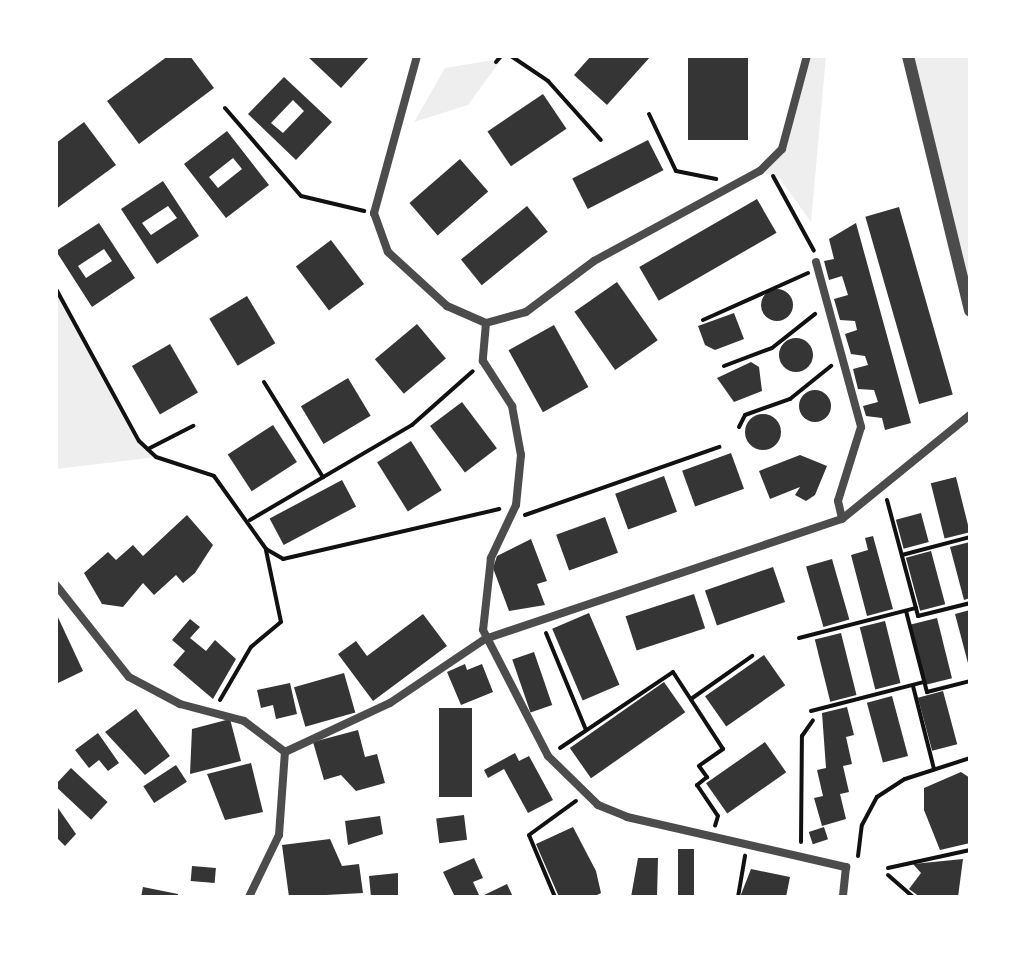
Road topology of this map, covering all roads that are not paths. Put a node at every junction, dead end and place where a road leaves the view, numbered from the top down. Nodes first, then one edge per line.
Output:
1 (417, 56) edge
2 (807, 56) edge
3 (908, 56) edge
4 (818, 266) road end
5 (970, 311) edge
6 (486, 323) junction
7 (970, 415) edge
8 (842, 519) junction
9 (56, 585) edge
10 (485, 639) junction
11 (285, 752) junction
12 (249, 897) edge
13 (843, 897) edge

1 - 6 street
2 - 6 street
3 - 5 street
4 - 8 street
6 - 10 street
7 - 8 street
8 - 10 street
9 - 11 street
10 - 11 street
10 - 13 street
11 - 12 street

